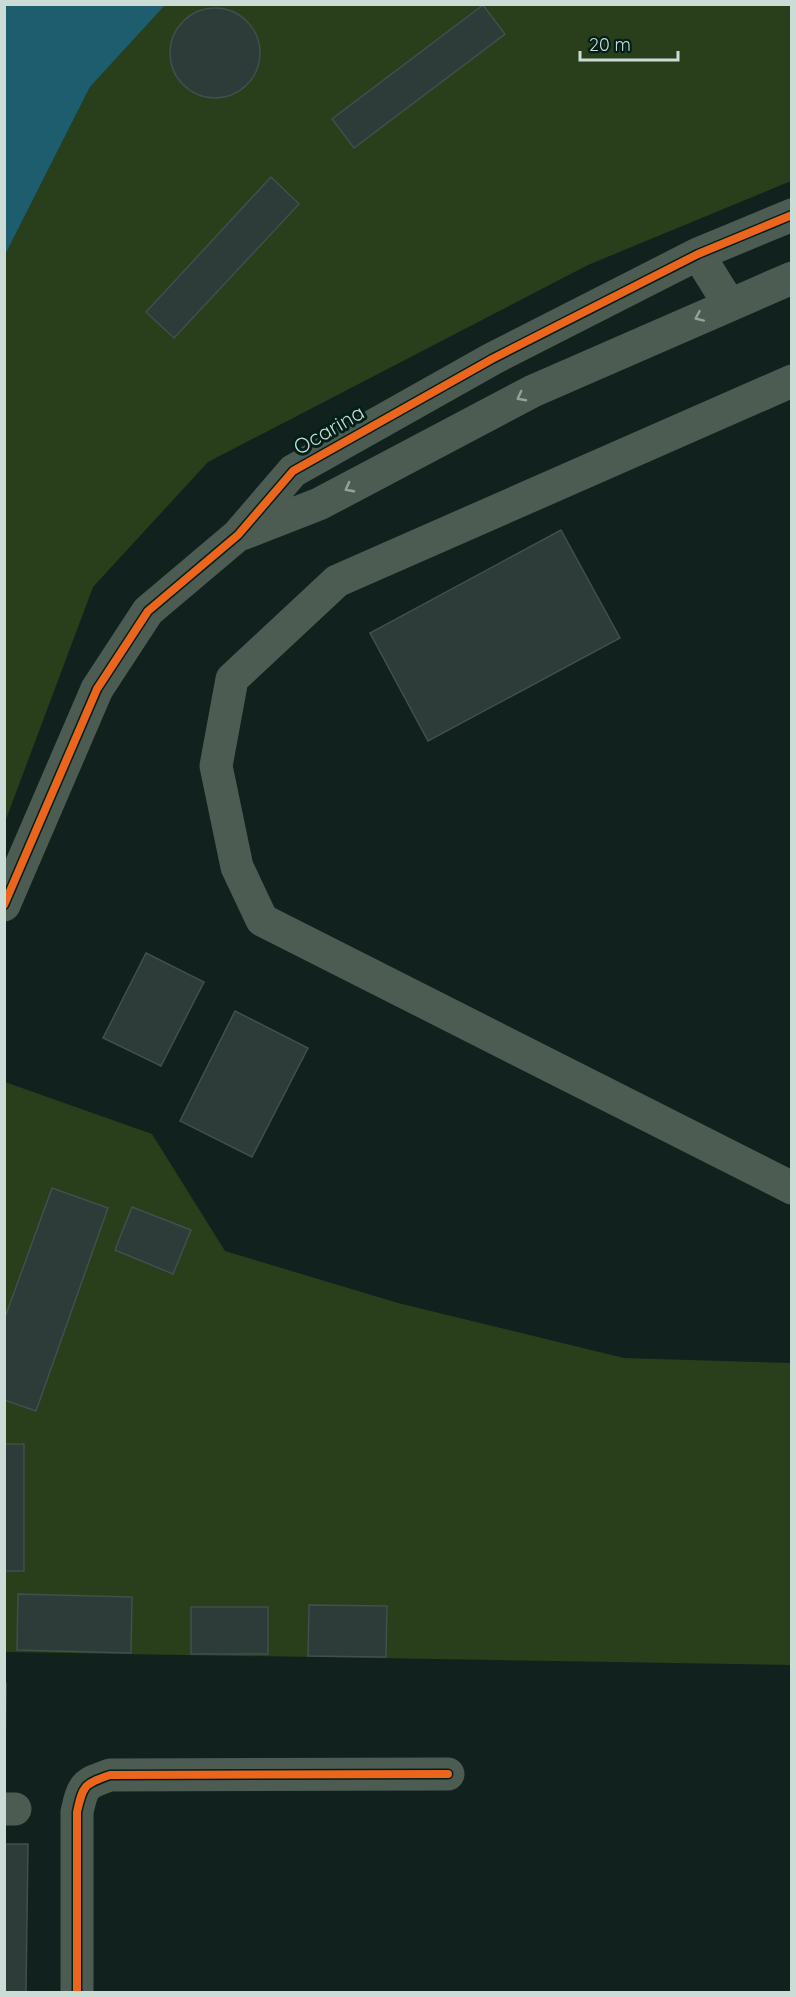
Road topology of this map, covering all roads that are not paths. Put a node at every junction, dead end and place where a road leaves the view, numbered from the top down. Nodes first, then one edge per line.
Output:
1 (792, 215) edge
2 (698, 254) junction
3 (792, 278) edge
4 (729, 304) junction
5 (792, 381) edge
6 (238, 535) junction
7 (4, 905) edge
8 (792, 1188) edge
9 (448, 1774) dead end
10 (76, 1992) edge

1 - 2 street, Ocarina
2 - 4 street
2 - 6 street, Ocarina
3 - 4 street, Ocarina
4 -> 6 street, Ocarina
5 - 8 street
6 - 7 street, Ocarina
9 - 10 street

